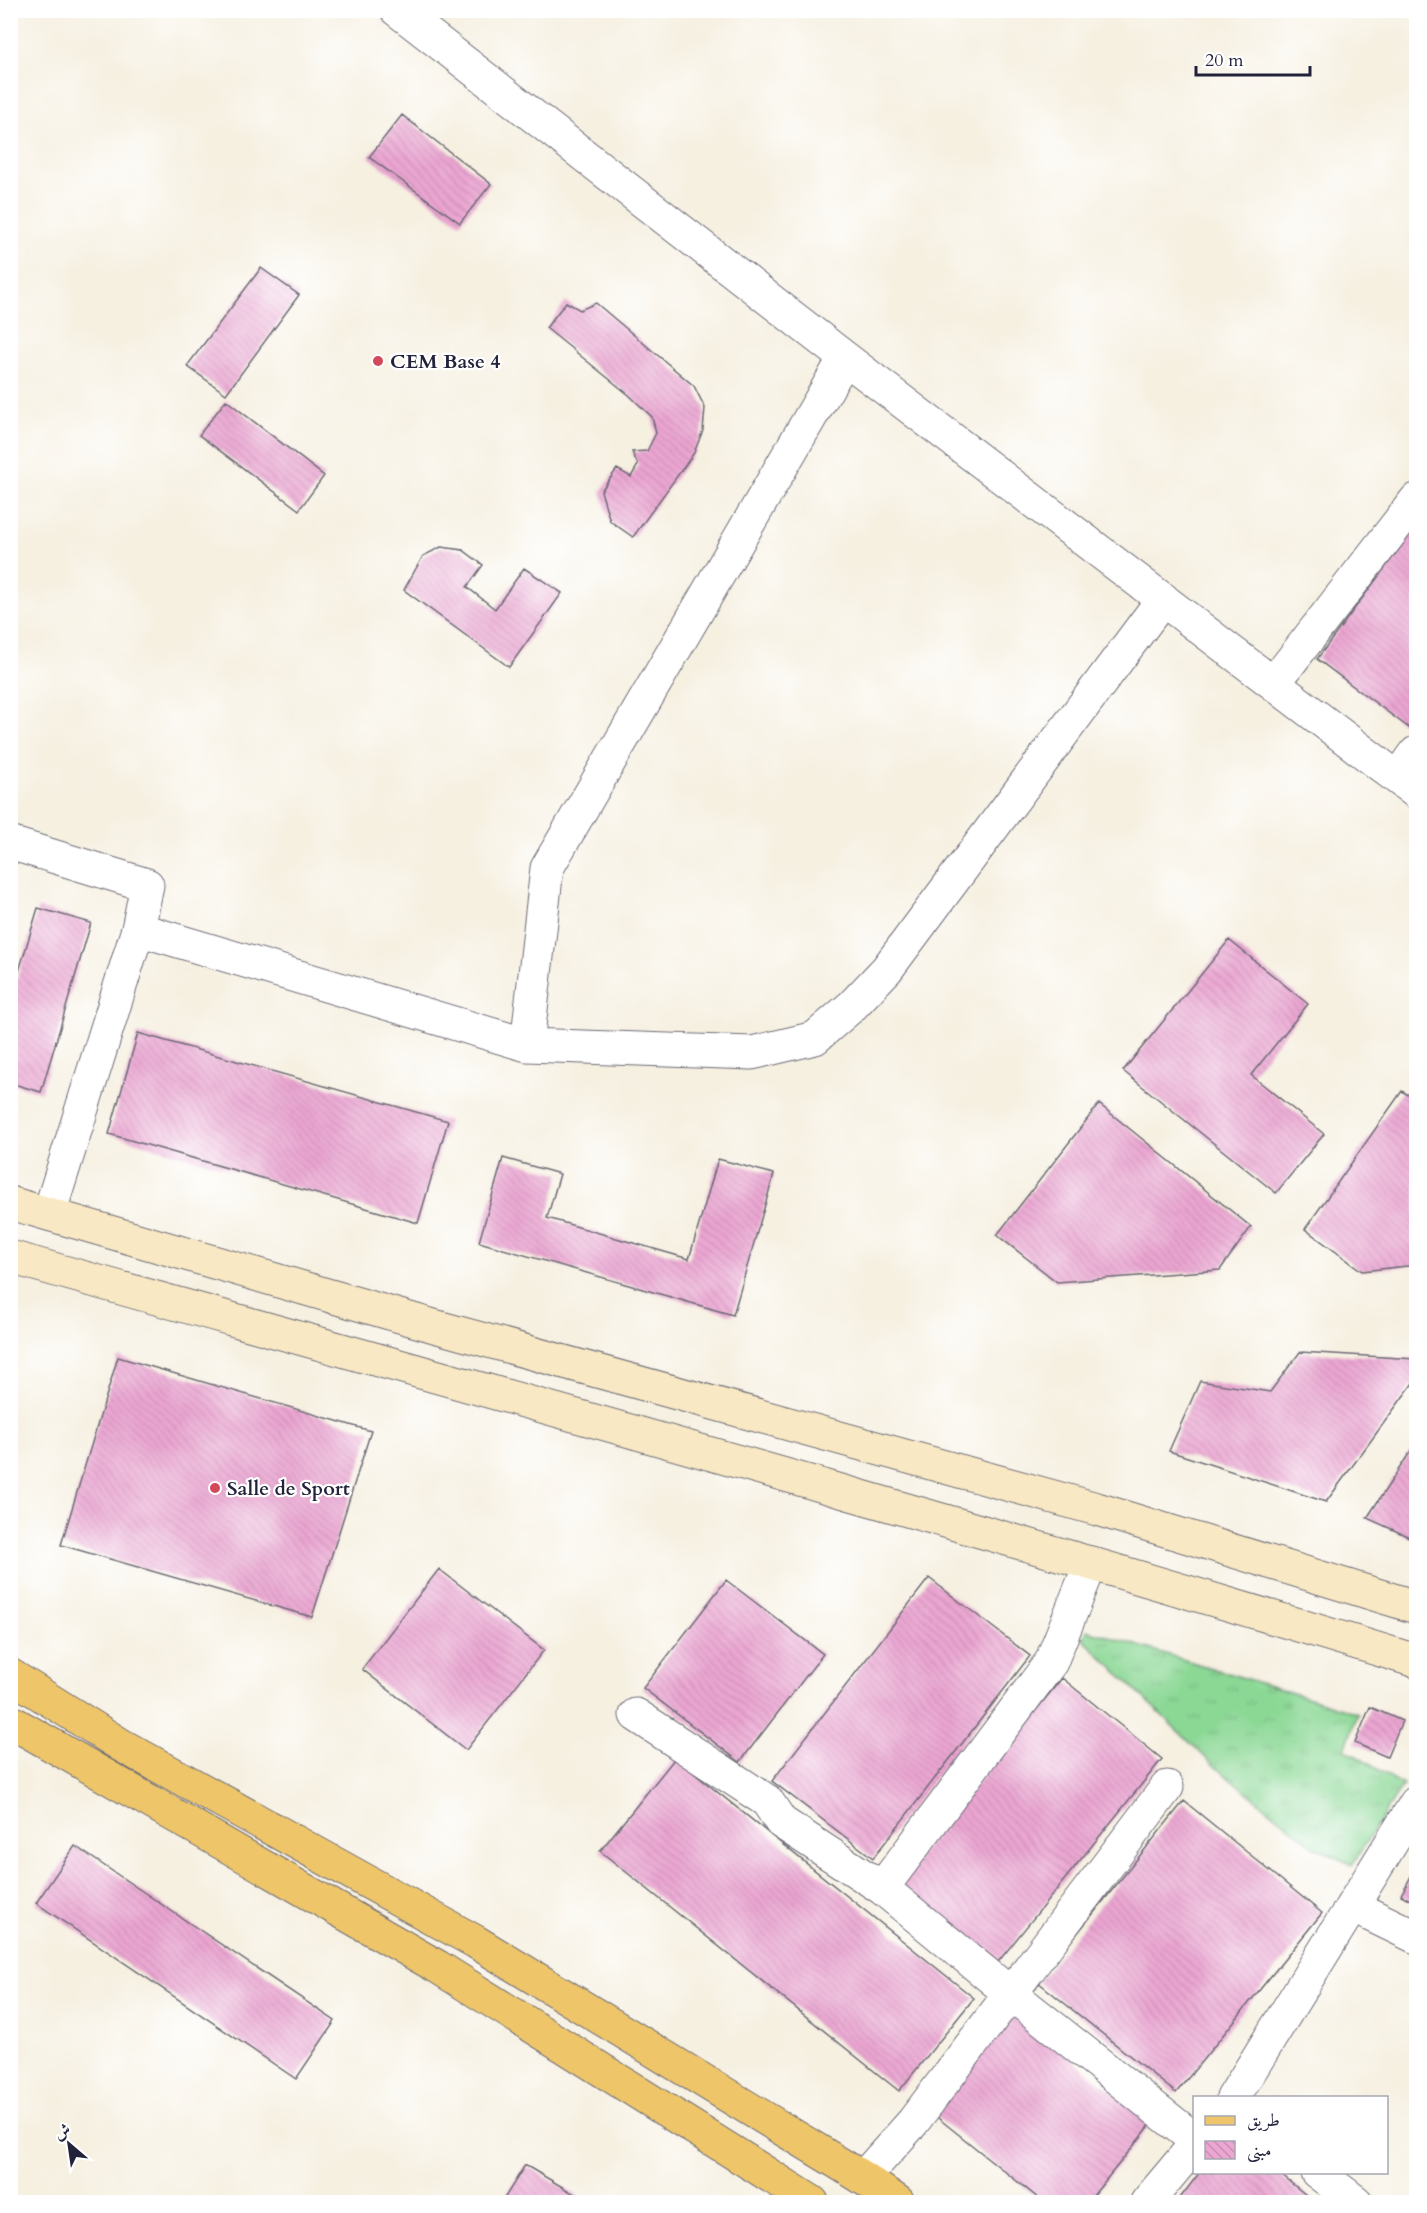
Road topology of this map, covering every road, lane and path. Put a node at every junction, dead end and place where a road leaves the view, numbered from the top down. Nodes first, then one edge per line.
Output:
1 (397, 10) edge
2 (845, 358) junction
3 (1416, 500) edge
4 (1163, 598) junction
5 (1274, 683) junction
6 (1410, 774) edge
7 (10, 843) edge
8 (138, 929) junction
9 (527, 1045) junction
10 (10, 1203) edge
11 (49, 1214) junction
12 (10, 1257) edge
13 (1091, 1563) junction
14 (1416, 1607) edge
15 (1416, 1661) edge
16 (10, 1675) edge
17 (636, 1715) dead end
18 (10, 1721) edge
19 (1167, 1787) dead end
20 (1416, 1803) edge
21 (882, 1888) junction
22 (1352, 1906) junction
23 (1416, 1937) edge
24 (1011, 1994) junction
25 (1234, 2096) edge
26 (1193, 2138) edge
27 (1193, 2147) edge
28 (1320, 2174) edge
29 (863, 2178) junction
30 (812, 2202) edge
31 (898, 2202) edge
32 (1147, 2202) edge
33 (1356, 2202) edge

1 - 2 street
2 - 4 street
2 - 9 street
3 - 5 street
4 - 5 street
4 - 9 street
5 - 6 street
7 - 8 street
8 - 9 street
8 - 11 street
10 - 11 main road
11 - 14 main road
12 - 13 main road
13 - 15 main road
13 - 21 street
16 - 29 main road
17 - 21 street
18 - 30 main road
19 - 24 street
20 - 22 street
21 - 24 street
22 - 23 street
22 - 25 street
24 - 26 street
24 - 29 street
27 - 32 street
28 - 33 street
29 - 31 main road

